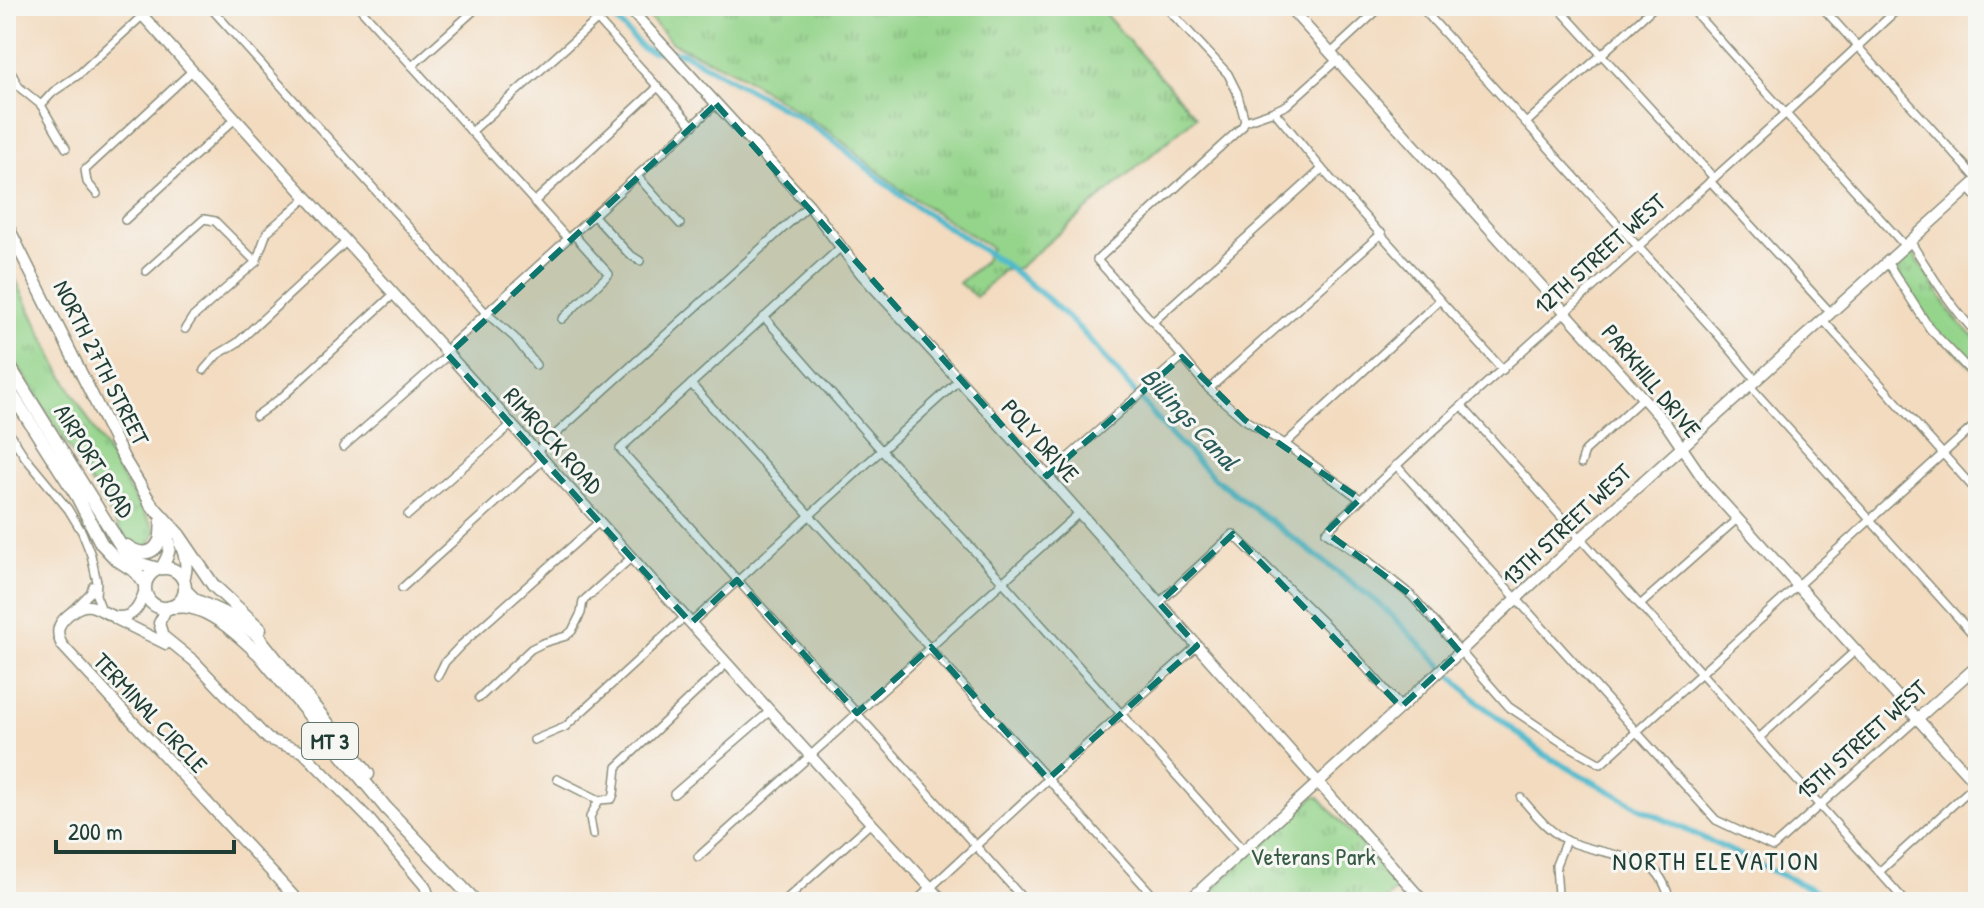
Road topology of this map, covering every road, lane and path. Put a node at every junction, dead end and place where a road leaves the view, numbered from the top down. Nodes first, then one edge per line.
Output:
1 (134, 6) edge
2 (209, 6) edge
3 (358, 6) edge
4 (479, 6) edge
5 (585, 6) edge
6 (627, 6) edge
7 (1165, 6) edge
8 (1288, 6) edge
9 (1382, 6) edge
10 (1420, 6) edge
11 (1557, 6) edge
12 (1655, 6) edge
13 (1689, 6) edge
14 (1821, 6) edge
15 (1901, 6) edge
16 (142, 16) junction
17 (597, 20) junction
18 (1858, 47) junction
19 (1334, 56) junction
20 (1601, 56) junction
21 (412, 66) junction
22 (192, 71) junction
23 (12, 74) dead end
24 (658, 87) junction
25 (716, 104) junction
26 (41, 105) junction
27 (1274, 111) junction
28 (1785, 114) junction
29 (235, 119) junction
30 (1245, 121) junction
31 (1526, 123) junction
32 (693, 126) junction
33 (471, 132) junction
34 (66, 148) dead end
35 (1322, 169) junction
36 (638, 177) junction
37 (1712, 179) junction
38 (1978, 180) edge
39 (1969, 188) junction
40 (97, 194) dead end
41 (306, 198) junction
42 (1978, 199) edge
43 (534, 202) junction
44 (809, 205) junction
45 (594, 216) junction
46 (125, 220) dead end
47 (6, 223) edge
48 (680, 224) dead end
49 (1382, 233) junction
50 (571, 237) junction
51 (346, 242) junction
52 (1908, 244) junction
53 (841, 247) junction
54 (1638, 247) junction
55 (640, 261) dead end
56 (256, 262) junction
57 (1887, 262) junction
58 (146, 271) dead end
59 (394, 294) junction
60 (1440, 300) junction
61 (486, 313) junction
62 (1566, 313) junction
63 (764, 317) junction
64 (1827, 317) junction
65 (562, 319) dead end
66 (1153, 322) junction
67 (185, 329) dead end
68 (1978, 335) edge
69 (448, 355) junction
70 (1182, 357) junction
71 (6, 361) edge
72 (536, 365) dead end
73 (204, 370) dead end
74 (1503, 370) junction
75 (1978, 379) edge
76 (958, 381) junction
77 (1753, 383) junction
78 (691, 384) junction
79 (6, 385) edge
80 (1209, 389) junction
81 (10, 396) edge
82 (1643, 398) junction
83 (1462, 406) junction
84 (256, 416) dead end
85 (1978, 422) edge
86 (511, 425) junction
87 (6, 428) edge
88 (1285, 444) junction
89 (343, 447) dead end
90 (1681, 448) junction
91 (881, 450) junction
92 (1943, 454) junction
93 (539, 456) junction
94 (1581, 464) dead end
95 (1396, 465) junction
96 (1047, 476) junction
97 (1978, 493) edge
98 (1360, 499) junction
99 (150, 503) junction
100 (1079, 513) junction
101 (408, 515) dead end
102 (810, 515) junction
103 (1737, 519) junction
104 (162, 520) junction
105 (1871, 520) junction
106 (599, 522) junction
107 (113, 531) junction
108 (1580, 539) junction
109 (631, 558) junction
110 (159, 568) junction
111 (94, 576) junction
112 (737, 580) junction
113 (1003, 582) junction
114 (184, 585) junction
115 (1797, 586) junction
116 (145, 587) junction
117 (402, 588) dead end
118 (1516, 599) junction
119 (1159, 603) junction
120 (1640, 605) junction
121 (168, 607) junction
122 (72, 611) junction
123 (106, 612) junction
124 (688, 620) junction
125 (1978, 640) edge
126 (1197, 646) junction
127 (931, 647) junction
128 (179, 649) junction
129 (1856, 650) junction
130 (1460, 652) junction
131 (727, 663) junction
132 (1978, 665) edge
133 (1701, 674) junction
134 (438, 676) dead end
135 (479, 698) dead end
136 (1401, 707) junction
137 (770, 711) junction
138 (857, 713) junction
139 (1121, 714) junction
140 (325, 719) junction
141 (1917, 719) junction
142 (1637, 732) junction
143 (1759, 738) junction
144 (534, 740) dead end
145 (810, 756) junction
146 (557, 779) dead end
147 (1048, 779) junction
148 (1317, 783) junction
149 (1977, 785) edge
150 (674, 794) dead end
151 (1521, 798) dead end
152 (599, 800) junction
153 (1819, 805) junction
154 (871, 823) junction
155 (593, 835) dead end
156 (1566, 840) junction
157 (976, 847) junction
158 (1244, 851) junction
159 (698, 857) dead end
160 (1879, 872) junction
161 (931, 887) junction
162 (299, 902) edge
163 (431, 902) edge
164 (783, 902) edge
165 (915, 902) edge
166 (944, 902) edge
167 (1026, 902) edge
168 (1159, 902) edge
169 (1187, 902) edge
170 (1424, 902) edge
171 (1553, 902) edge
172 (1670, 902) edge
173 (1906, 902) edge

1 - 16 street, RIMROCK ROAD
2 - 61 street
3 - 21 street
4 - 21 street
5 - 17 street
6 - 25 street, POLY DRIVE
7 - 30 street
8 - 19 street, PARKHILL DRIVE
9 - 19 street
10 - 31 street
11 - 20 street
12 - 20 street
13 - 28 street
14 - 18 street
15 - 18 street, 12TH STREET WEST
16 - 22 street, RIMROCK ROAD
16 - 26 street
17 - 24 street
17 - 33 street
18 - 28 street, 12TH STREET WEST
18 - 38 street
19 - 27 street
19 - 62 street, PARKHILL DRIVE
20 - 31 street
20 - 37 street
21 - 33 street
22 - 29 street, RIMROCK ROAD
22 - 40 street
23 - 26 street
24 - 32 street
24 - 43 street
25 - 32 street
25 - 44 street, POLY DRIVE
26 - 34 street
27 - 30 street
27 - 35 street
28 - 37 street, 12TH STREET WEST
28 - 52 street
29 - 41 street, RIMROCK ROAD
29 - 46 street
30 - 66 street
31 - 54 street
32 - 36 street
33 - 43 street
35 - 49 street
35 - 66 street
36 - 45 street
36 - 48 street
37 - 54 street, 12TH STREET WEST
37 - 64 street
38 - 39 street, 13TH STREET WEST
39 - 42 street
39 - 52 street, 13TH STREET WEST
41 - 51 street, RIMROCK ROAD
41 - 56 street
43 - 50 street
44 - 53 street, POLY DRIVE
44 - 93 street
45 - 50 street
45 - 55 street
47 - 99 main road, NORTH 27TH STREET / MT 3
49 - 60 street
49 - 80 street
50 - 61 street
50 - 65 street
51 - 59 street, RIMROCK ROAD
51 - 73 street
52 - 57 street, 13TH STREET WEST
52 - 68 street
53 - 63 street
53 - 76 street, POLY DRIVE
54 - 62 street, 12TH STREET WEST
54 - 77 street
56 - 58 street
56 - 67 street
57 - 64 street, 13TH STREET WEST
57 - 75 street
59 - 69 street, RIMROCK ROAD
59 - 84 street
60 - 74 street
60 - 88 street
61 - 69 street
61 - 72 street
62 - 74 street, 12TH STREET WEST
62 - 82 street, PARKHILL DRIVE
63 - 78 street
63 - 91 street
64 - 77 street, 13TH STREET WEST
64 - 92 street
66 - 70 street
69 - 86 street, RIMROCK ROAD
69 - 89 street
70 - 80 street
70 - 96 street
71 - 107 highway, AIRPORT ROAD
74 - 83 street, 12TH STREET WEST
76 - 91 street
76 - 96 street, POLY DRIVE
77 - 90 street, 13TH STREET WEST
77 - 105 street
78 - 102 street
78 - 112 street
79 - 81 highway, AIRPORT ROAD
80 - 88 street
81 - 116 highway, AIRPORT ROAD
82 - 90 street, PARKHILL DRIVE
82 - 94 street
83 - 95 street, 12TH STREET WEST
83 - 108 street
85 - 92 street
86 - 93 street, RIMROCK ROAD
86 - 101 street
87 - 111 street
88 - 98 street
90 - 103 street, PARKHILL DRIVE
90 - 108 street, 13TH STREET WEST
91 - 102 street
91 - 113 street
92 - 97 street
92 - 105 street
93 - 106 street, RIMROCK ROAD
93 - 117 street
95 - 98 street, 12TH STREET WEST
95 - 118 street
96 - 100 street, POLY DRIVE
98 - 130 street, 12TH STREET WEST
99 - 104 main road, NORTH 27TH STREET
99 - 140 highway, MT 3
100 - 113 street
100 - 119 street, POLY DRIVE
102 - 112 street
102 - 127 street
103 - 115 street, PARKHILL DRIVE
103 - 120 street
104 - 107 highway
104 - 110 main road, NORTH 27TH STREET
104 - 114 main road, NORTH 27TH STREET
105 - 115 street
105 - 125 street
106 - 109 street, RIMROCK ROAD
106 - 134 street
107 - 110 highway, AIRPORT ROAD
108 - 118 street, 13TH STREET WEST
108 - 120 street
109 - 124 street, RIMROCK ROAD
109 - 135 street
110 - 114 highway, AIRPORT ROAD
110 - 116 highway
111 - 122 street
111 - 123 street
112 - 124 street
112 - 138 street
113 - 127 street
113 - 139 street
114 - 121 highway
114 - 140 highway, AIRPORT ROAD
115 - 129 street, PARKHILL DRIVE
115 - 133 street
116 - 121 highway, AIRPORT ROAD / MT 3
116 - 123 street, TERMINAL CIRCLE
118 - 130 street, 13TH STREET WEST
118 - 142 street
119 - 126 street, POLY DRIVE
119 - 136 street
120 - 133 street
121 - 128 street, TERMINAL CIRCLE
121 - 140 highway, MT 3
122 - 123 street, TERMINAL CIRCLE
122 - 162 street, TERMINAL CIRCLE
123 - 128 street, TERMINAL CIRCLE
124 - 131 street, RIMROCK ROAD
124 - 144 street
126 - 139 street
126 - 148 street, POLY DRIVE
127 - 138 street
127 - 147 street
128 - 163 street, TERMINAL CIRCLE
129 - 141 street, PARKHILL DRIVE
129 - 143 street
130 - 136 street, 13TH STREET WEST
130 - 142 street
131 - 137 street, RIMROCK ROAD
131 - 152 street
132 - 141 street, 15TH STREET WEST
133 - 142 street
133 - 143 street
136 - 148 street, 13TH STREET WEST
137 - 145 street, RIMROCK ROAD
137 - 150 street
138 - 145 street
138 - 157 street
139 - 147 street
139 - 158 street
141 - 149 street, PARKHILL DRIVE
141 - 153 street, 15TH STREET WEST
142 - 153 street, 15TH STREET WEST
143 - 153 street
145 - 154 street, RIMROCK ROAD
145 - 159 street
146 - 152 street
147 - 157 street
147 - 168 street
148 - 158 street, 13TH STREET WEST
148 - 170 street, POLY DRIVE
149 - 160 street
151 - 156 street
152 - 155 street
153 - 160 street
154 - 161 street, RIMROCK ROAD
154 - 164 street
156 - 171 street
156 - 172 street
157 - 161 street
157 - 167 street
158 - 169 street, 13TH STREET WEST
160 - 173 street
161 - 165 street
161 - 166 street, RIMROCK ROAD

